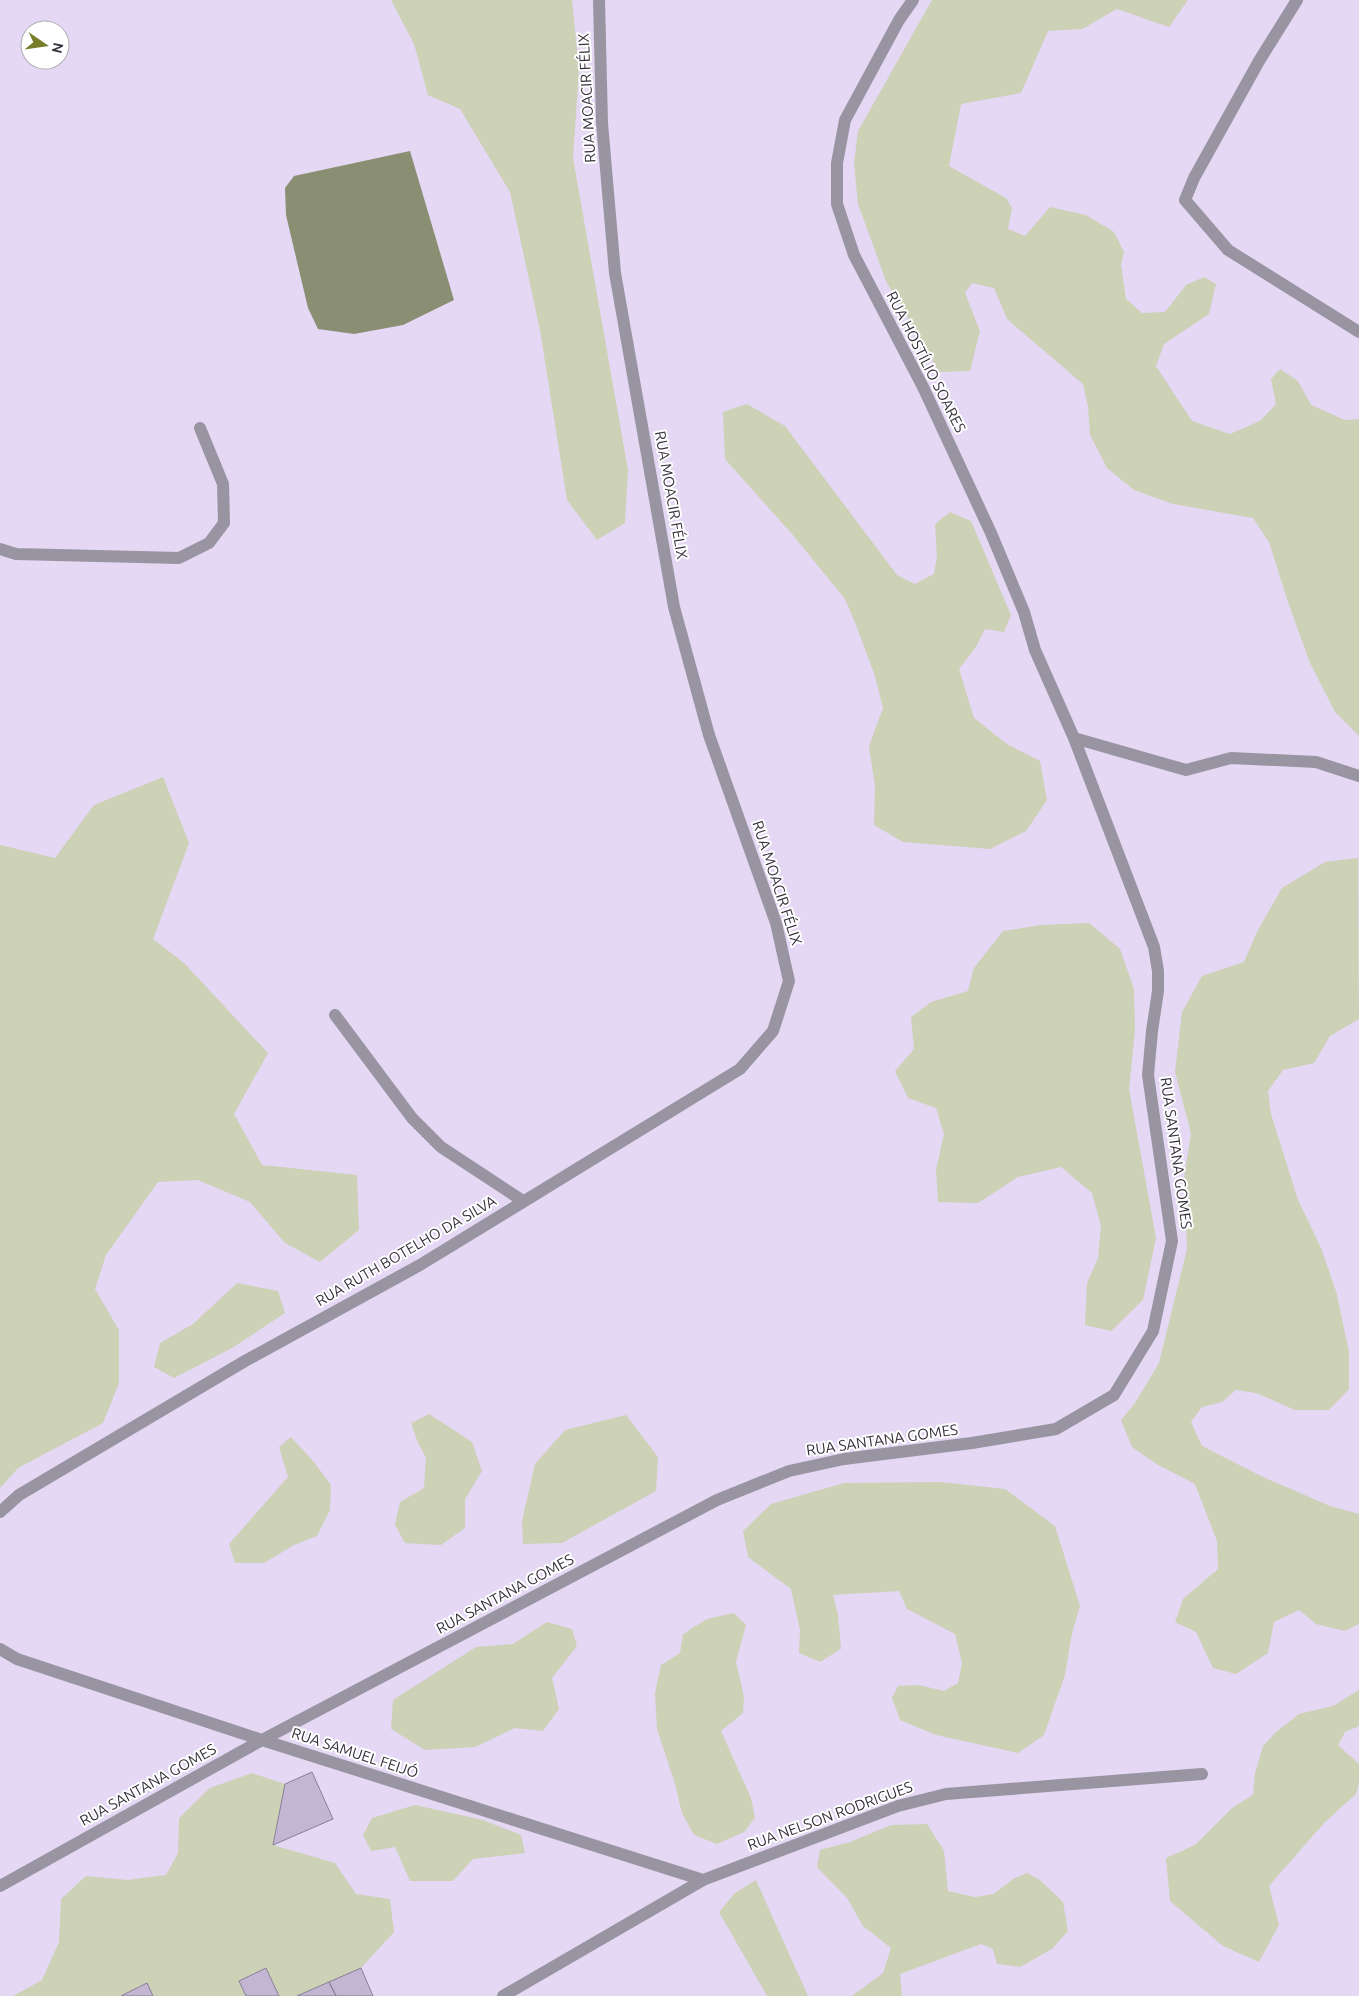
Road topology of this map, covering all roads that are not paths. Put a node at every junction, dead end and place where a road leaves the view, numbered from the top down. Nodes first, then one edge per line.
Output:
1 (599, 0) edge
2 (913, 0) edge
3 (1297, 0) edge
4 (1359, 332) edge
5 (200, 428) dead end
6 (0, 549) edge
7 (1074, 738) junction
8 (1359, 776) edge
9 (789, 981) joint
10 (334, 1015) dead end
11 (523, 1201) junction
12 (0, 1512) edge
13 (0, 1649) edge
14 (262, 1740) junction
15 (1202, 1774) dead end
16 (703, 1880) junction
17 (0, 1886) edge
18 (503, 1996) edge

1 - 9 street, RUA MOACIR FÉLIX
2 - 7 street, RUA HOSTÍLIO SOARES
3 - 4 street
5 - 6 street
7 - 8 street
7 - 14 street, RUA SANTANA GOMES
9 - 11 street, RUA RUTH BOTELHO DA SILVA
10 - 11 street
11 - 12 street, RUA RUTH BOTELHO DA SILVA
13 - 14 street, RUA SAMUEL FEIJÓ
14 - 16 street, RUA SAMUEL FEIJÓ
14 - 17 street, RUA SANTANA GOMES
15 - 16 street, RUA NELSON RODRIGUES
16 - 18 street, RUA NELSON RODRIGUES

